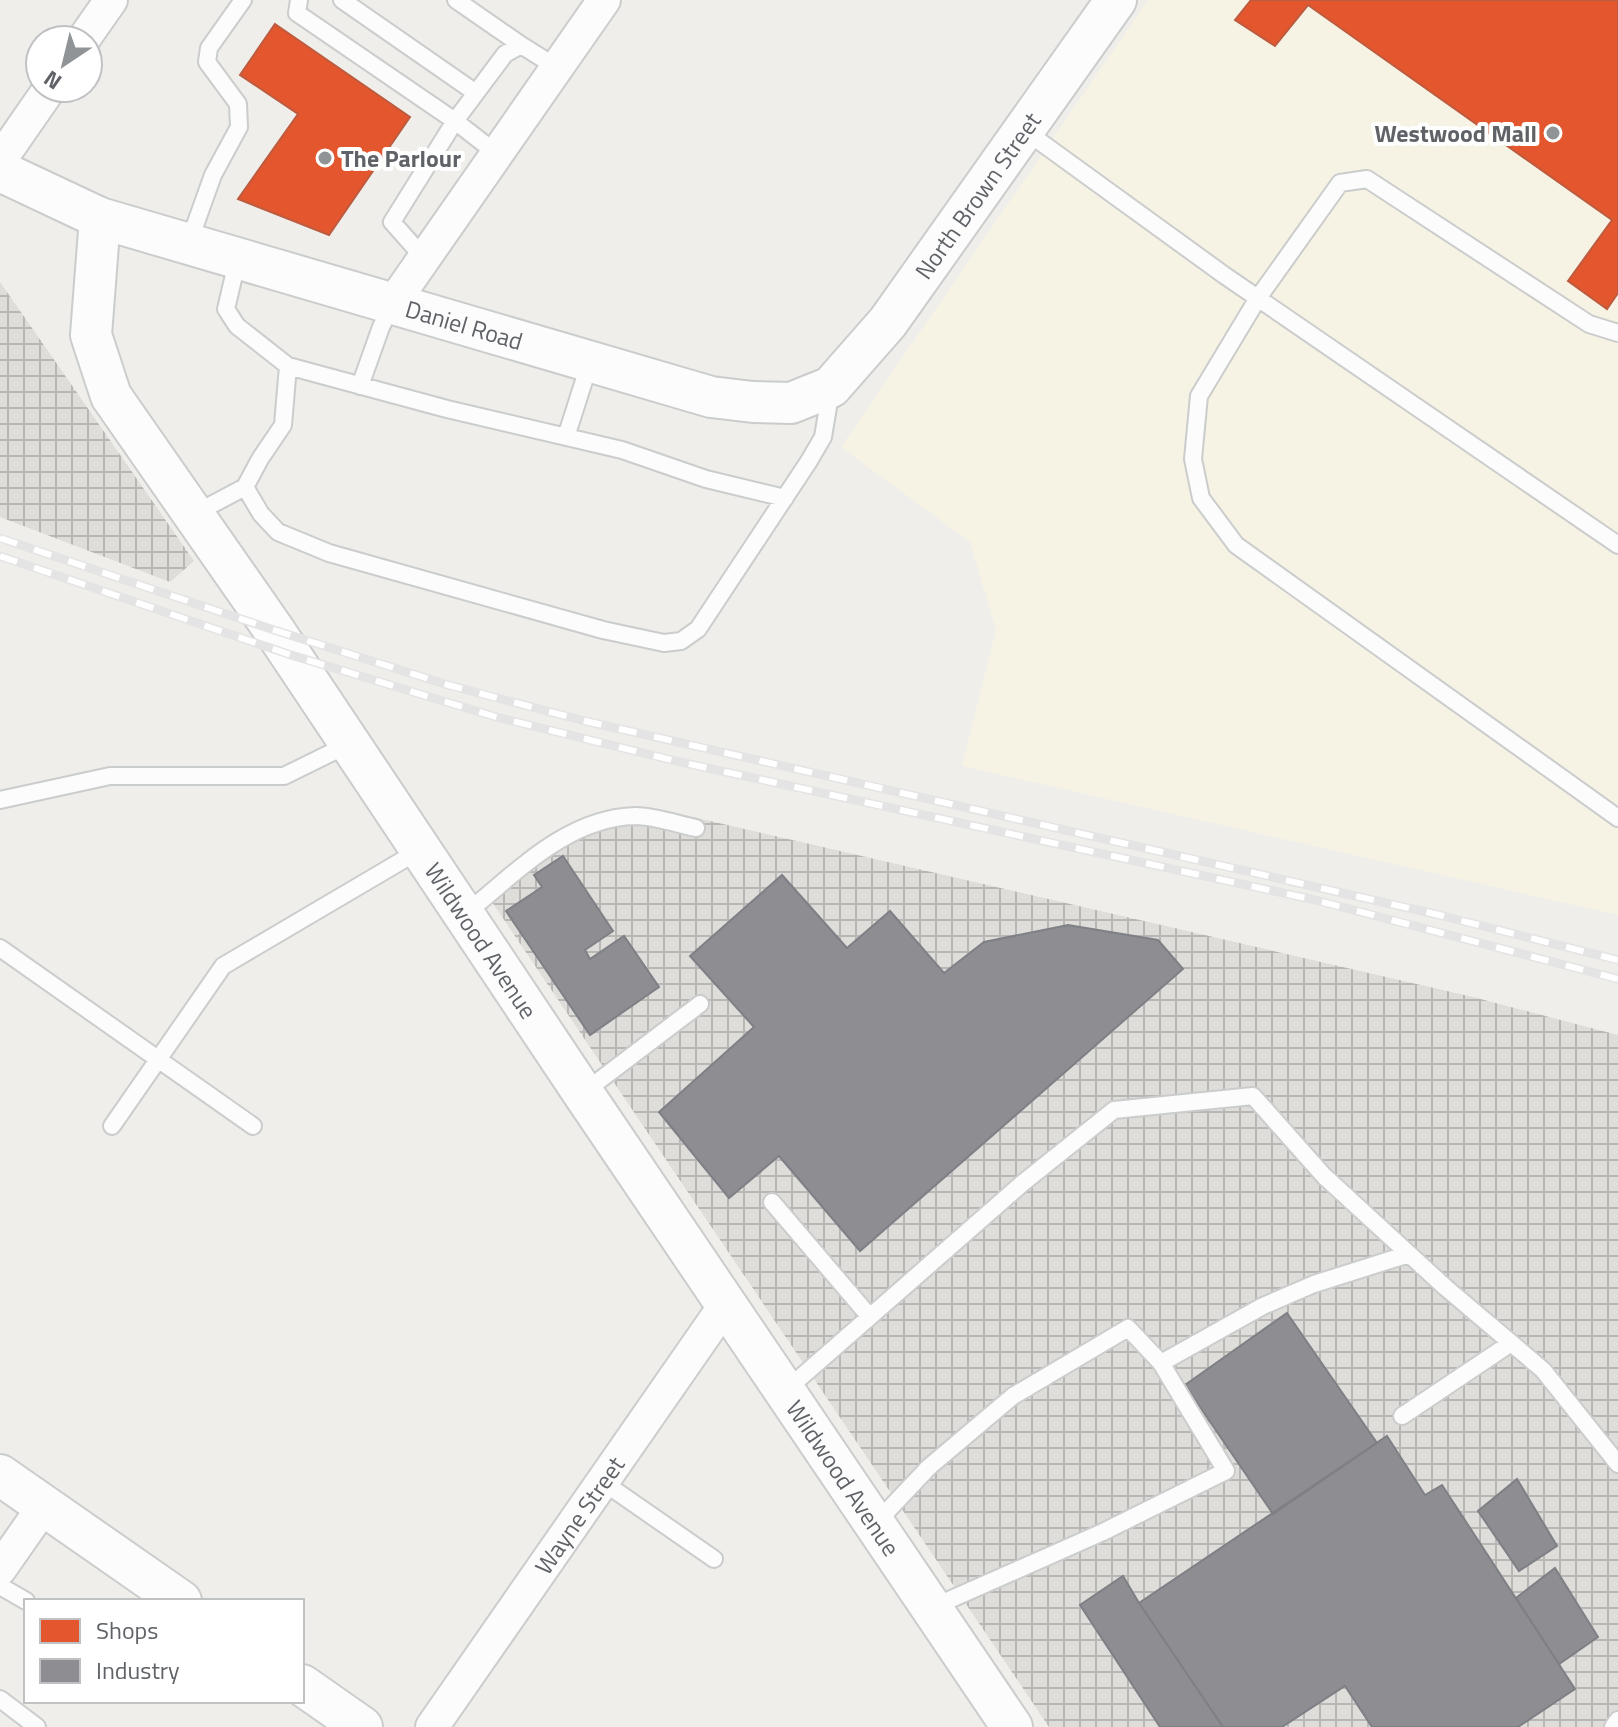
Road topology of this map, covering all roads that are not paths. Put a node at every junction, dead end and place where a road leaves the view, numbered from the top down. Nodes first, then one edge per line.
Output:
1 (111, 0) edge
2 (243, 0) edge
3 (299, 0) edge
4 (342, 0) edge
5 (456, 0) edge
6 (604, 0) edge
7 (1116, 0) edge
8 (94, 24) edge
9 (521, 45) junction
10 (556, 67) junction
11 (476, 93) junction
12 (39, 104) edge
13 (455, 121) junction
14 (1024, 130) junction
15 (496, 153) junction
16 (0, 160) edge
17 (0, 171) edge
18 (100, 218) junction
19 (189, 242) junction
20 (239, 258) junction
21 (424, 258) junction
22 (1258, 298) junction
23 (393, 303) junction
24 (1618, 333) edge
25 (590, 361) junction
26 (288, 366) junction
27 (360, 386) junction
28 (831, 387) junction
29 (566, 437) junction
30 (245, 487) junction
31 (785, 498) junction
32 (194, 514) junction
33 (1618, 545) edge
34 (349, 744) junction
35 (0, 800) edge
36 (1618, 818) edge
37 (696, 828) dead end
38 (420, 850) junction
39 (463, 915) junction
40 (0, 948) edge
41 (700, 1004) dead end
42 (158, 1059) junction
43 (583, 1093) junction
44 (112, 1126) dead end
45 (253, 1126) dead end
46 (772, 1202) dead end
47 (1409, 1254) junction
48 (726, 1304) junction
49 (870, 1317) junction
50 (1511, 1343) junction
51 (1161, 1363) junction
52 (785, 1391) junction
53 (1402, 1416) dead end
54 (1618, 1464) edge
55 (0, 1475) edge
56 (603, 1482) junction
57 (44, 1506) junction
58 (875, 1524) junction
59 (714, 1559) dead end
60 (0, 1569) edge
61 (0, 1586) edge
62 (178, 1599) edge
63 (24, 1600) edge
64 (931, 1608) junction
65 (304, 1686) edge
66 (0, 1699) edge
67 (1618, 1720) edge
68 (1004, 1723) edge
69 (37, 1727) edge
70 (362, 1727) edge
71 (432, 1727) edge
72 (1613, 1727) edge

1 - 8 street
2 - 19 lane
3 - 13 lane
4 - 11 lane
5 - 9 lane
6 - 10 street
7 - 14 street, North Brown Street
9 - 10 lane
9 - 11 lane
10 - 15 street
11 - 13 lane
12 - 16 street
13 - 15 lane
13 - 21 lane
14 - 22 lane
14 - 28 street, North Brown Street
15 - 21 street
17 - 18 street
18 - 19 street, Daniel Road
18 - 32 street, Wildwood Avenue
19 - 20 street, Daniel Road
20 - 23 street, Daniel Road
20 - 26 lane
21 - 23 street
22 - 24 lane
22 - 33 lane
22 - 36 lane
23 - 25 street, Daniel Road
23 - 27 lane
25 - 28 street, Daniel Road
25 - 29 lane
26 - 27 lane
26 - 30 lane
27 - 29 lane
28 - 31 lane
29 - 31 lane
30 - 31 lane
30 - 32 lane
32 - 34 street, Wildwood Avenue
34 - 35 lane
34 - 38 street, Wildwood Avenue
37 - 39 lane
38 - 39 street, Wildwood Avenue
38 - 42 lane
39 - 43 street, Wildwood Avenue
40 - 42 lane
41 - 43 lane
42 - 44 lane
42 - 45 lane
43 - 48 street, Wildwood Avenue
46 - 49 lane
47 - 49 lane
47 - 50 lane
47 - 51 lane
48 - 52 street, Wildwood Avenue
48 - 56 street, Wayne Street
49 - 52 lane
50 - 53 lane
50 - 54 lane
51 - 58 lane
51 - 64 lane
52 - 58 street, Wildwood Avenue
55 - 57 street
56 - 59 lane
56 - 71 street, Wayne Street
57 - 60 street
57 - 62 street
58 - 64 street, Wildwood Avenue
61 - 63 lane
64 - 68 street, Wildwood Avenue
65 - 70 street
66 - 69 lane
67 - 72 lane

